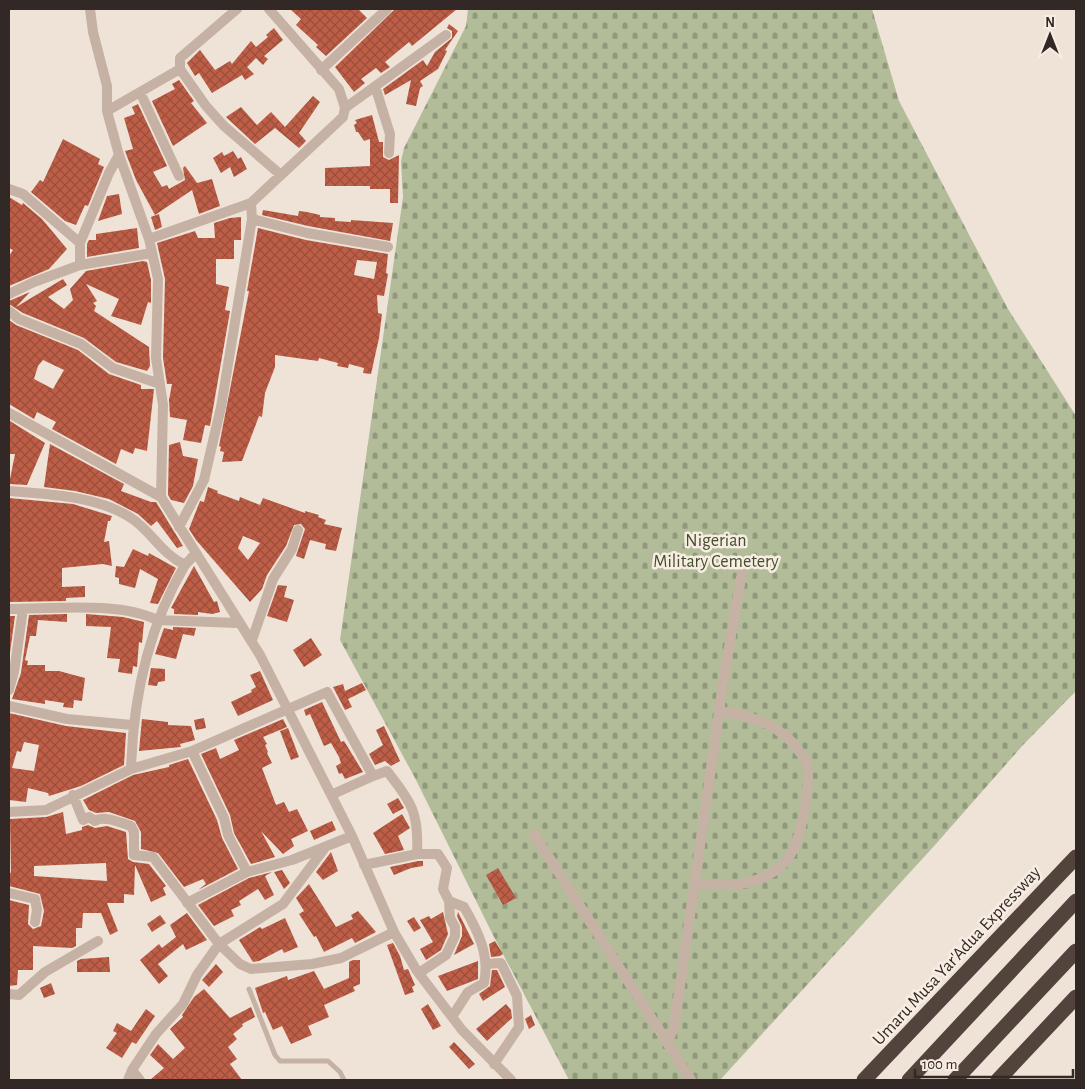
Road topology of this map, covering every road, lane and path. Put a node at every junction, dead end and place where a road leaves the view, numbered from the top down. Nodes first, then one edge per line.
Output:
1 (90, 9) edge
2 (237, 9) edge
3 (268, 9) edge
4 (387, 9) edge
5 (446, 34) dead end
6 (180, 68) junction
7 (321, 70) junction
8 (376, 86) junction
9 (140, 92) junction
10 (345, 108) junction
11 (107, 110) junction
12 (389, 153) dead end
13 (119, 155) junction
14 (281, 175) junction
15 (179, 176) dead end
16 (9, 189) edge
17 (250, 203) junction
18 (252, 219) junction
19 (149, 239) junction
20 (80, 243) junction
21 (388, 247) dead end
22 (152, 253) junction
23 (80, 265) junction
24 (9, 294) edge
25 (9, 311) edge
26 (160, 384) junction
27 (9, 413) edge
28 (9, 491) edge
29 (161, 497) junction
30 (179, 527) junction
31 (298, 530) dead end
32 (196, 553) junction
33 (185, 565) junction
34 (743, 567) dead end
35 (23, 609) junction
36 (9, 610) edge
37 (157, 620) junction
38 (238, 622) junction
39 (252, 640) junction
40 (11, 672) edge
41 (9, 690) edge
42 (9, 706) edge
43 (286, 709) junction
44 (719, 711) junction
45 (132, 725) junction
46 (192, 751) junction
47 (131, 769) junction
48 (373, 776) junction
49 (73, 795) junction
50 (331, 795) junction
51 (9, 812) edge
52 (534, 834) dead end
53 (352, 836) junction
54 (324, 849) junction
55 (417, 854) junction
56 (1076, 857) edge
57 (364, 865) junction
58 (247, 872) junction
59 (694, 884) junction
60 (9, 893) edge
61 (449, 901) junction
62 (1076, 901) edge
63 (187, 903) junction
64 (35, 922) dead end
65 (394, 932) junction
66 (98, 940) dead end
67 (219, 944) junction
68 (1076, 951) edge
69 (486, 964) junction
70 (419, 973) junction
71 (249, 990) dead end
72 (9, 994) edge
73 (1076, 997) edge
74 (452, 1017) junction
75 (667, 1043) junction
76 (494, 1064) junction
77 (132, 1070) junction
78 (128, 1080) edge
79 (140, 1080) edge
80 (344, 1080) edge
81 (510, 1080) edge
82 (692, 1080) edge
83 (864, 1080) edge
84 (909, 1080) edge
85 (955, 1080) edge
86 (998, 1080) edge

1 - 11 street
2 - 6 street
3 - 7 street
4 - 7 street
5 - 8 street
6 - 9 street
6 - 14 street
7 - 10 street
8 - 10 street
8 - 12 street
9 - 11 street
9 - 15 street
10 - 14 street
11 - 13 street
13 - 19 street
13 - 20 street
14 - 17 street
16 - 20 street
17 - 18 street
17 - 19 street
18 - 21 street
18 - 30 street
19 - 22 street
20 - 23 street
22 - 23 street
22 - 26 street
23 - 24 street
25 - 26 street
26 - 29 street
27 - 29 street
28 - 33 street
29 - 30 street
30 - 32 street
31 - 39 street
32 - 33 street
32 - 38 street
33 - 37 street
34 - 44 street
35 - 36 street
35 - 37 street
35 - 40 street
37 - 38 street
37 - 45 street
38 - 39 street
39 - 43 street
40 - 41 street
42 - 45 street
43 - 46 street
43 - 48 street
43 - 50 street
44 - 59 street
44 - 59 street
45 - 47 street
46 - 47 street
46 - 58 street
47 - 49 street
48 - 50 street
48 - 55 street
49 - 51 street
49 - 63 street
50 - 53 street
52 - 75 street
53 - 54 street
53 - 57 street
54 - 58 street
54 - 67 street
55 - 57 street
55 - 61 street
56 - 83 highway, Umaru Musa Yar'Adua Expressway
57 - 65 street
58 - 63 street
59 - 75 street
60 - 64 street
61 - 69 street
61 - 70 street
62 - 84 highway
63 - 67 street
65 - 67 street
65 - 70 street
66 - 72 street
67 - 77 street
68 - 85 highway
69 - 74 street
69 - 76 street
70 - 74 street
71 - 80 lane
73 - 86 highway
74 - 76 street
75 - 82 street
76 - 81 street
77 - 78 street
77 - 79 street

